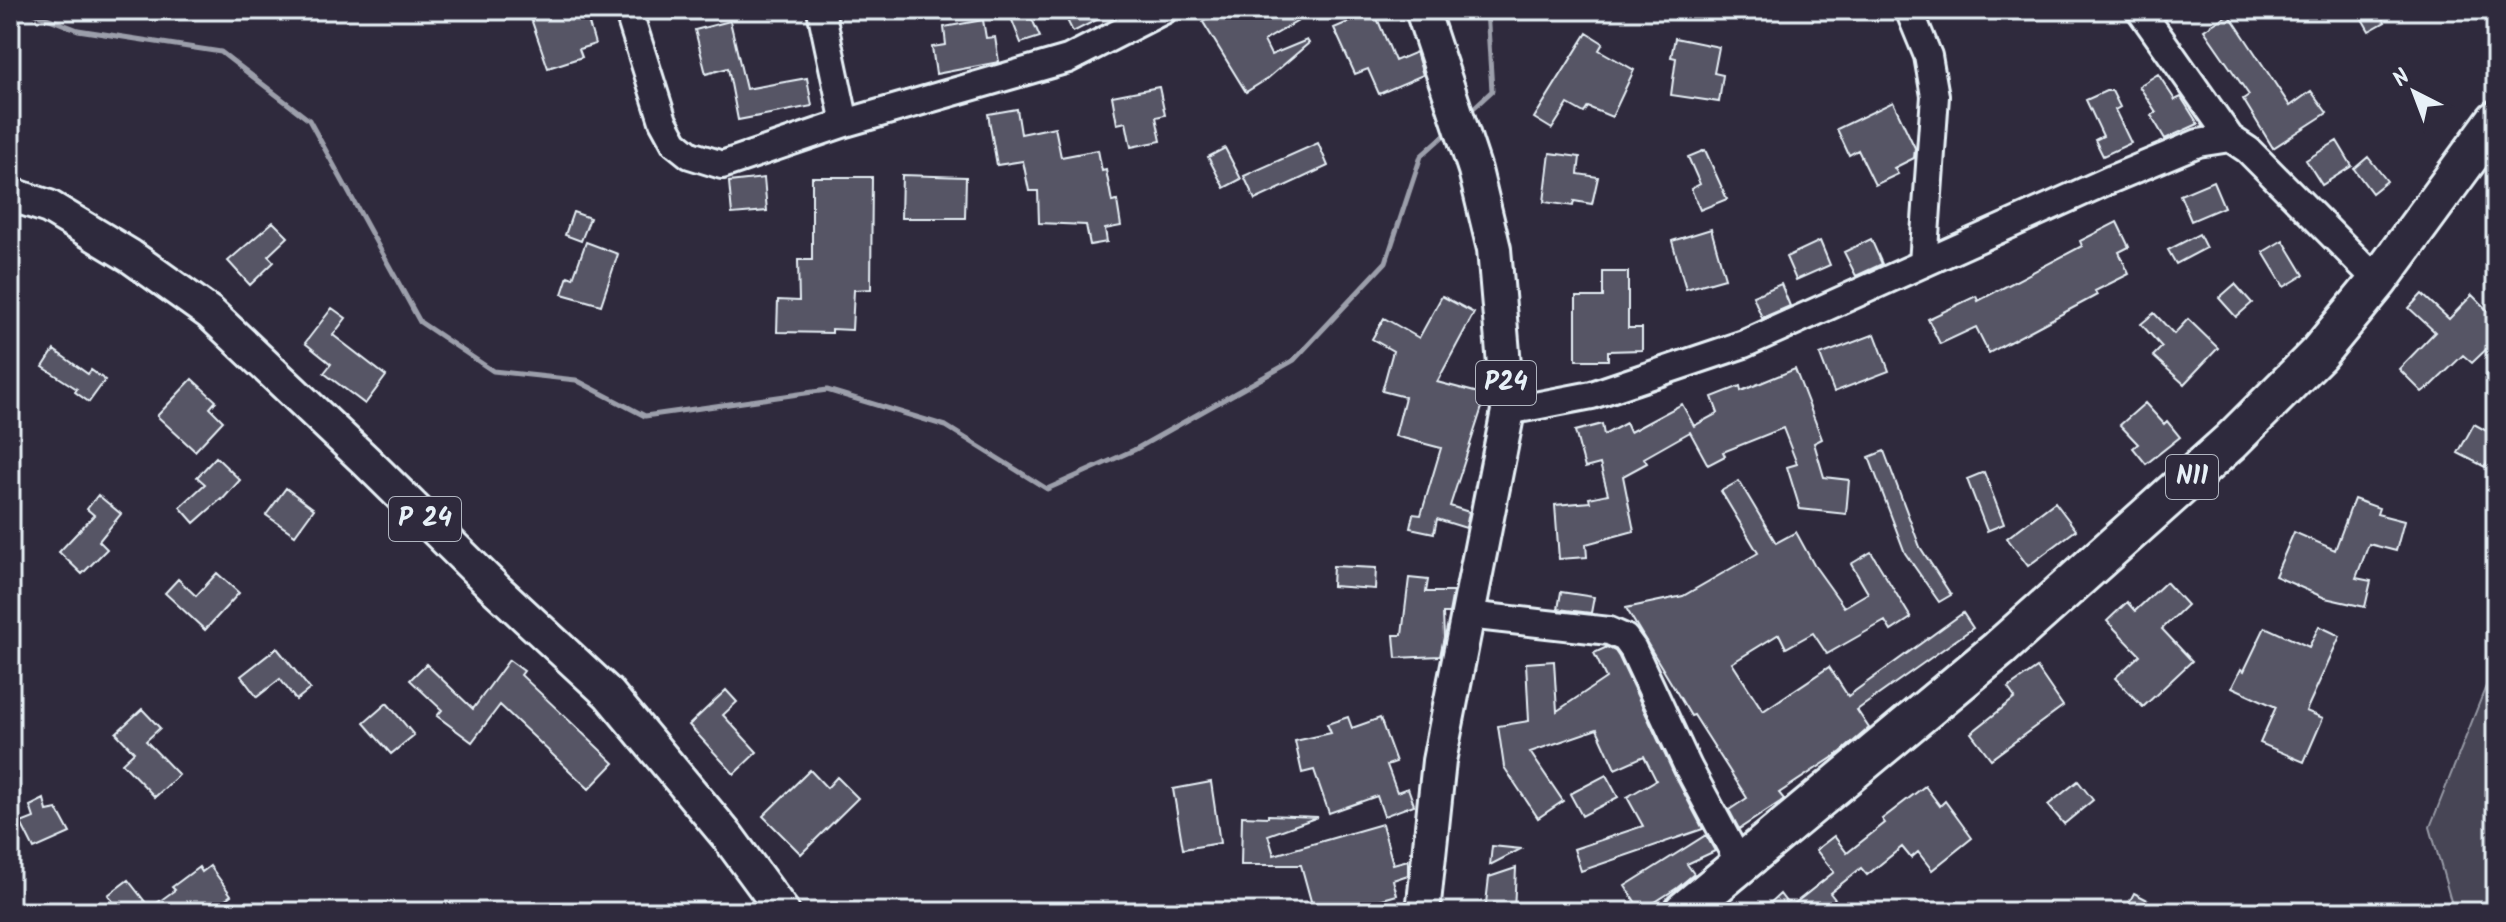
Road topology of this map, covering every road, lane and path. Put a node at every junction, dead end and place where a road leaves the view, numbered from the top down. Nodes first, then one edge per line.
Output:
1 (628, 10) edge
2 (821, 10) edge
3 (1164, 10) edge
4 (1422, 10) edge
5 (1909, 10) edge
6 (2140, 10) edge
7 (2496, 120) edge
8 (845, 123) junction
9 (2230, 138) junction
10 (10, 194) edge
11 (1923, 263) junction
12 (2378, 281) junction
13 (1508, 411) junction
14 (1468, 615) junction
15 (1740, 864) junction
16 (783, 912) edge
17 (1423, 912) edge
18 (1683, 912) edge

1 - 8 street
2 - 8 street
3 - 8 street
4 - 13 main road, P24
5 - 11 street
6 - 9 street
7 - 12 highway, N11
9 - 11 street
9 - 12 street
10 - 16 main road, P 24
11 - 13 street
12 - 15 highway, N11
13 - 14 main road, P24
14 - 15 street
14 - 17 main road, P24
15 - 18 highway, N11

